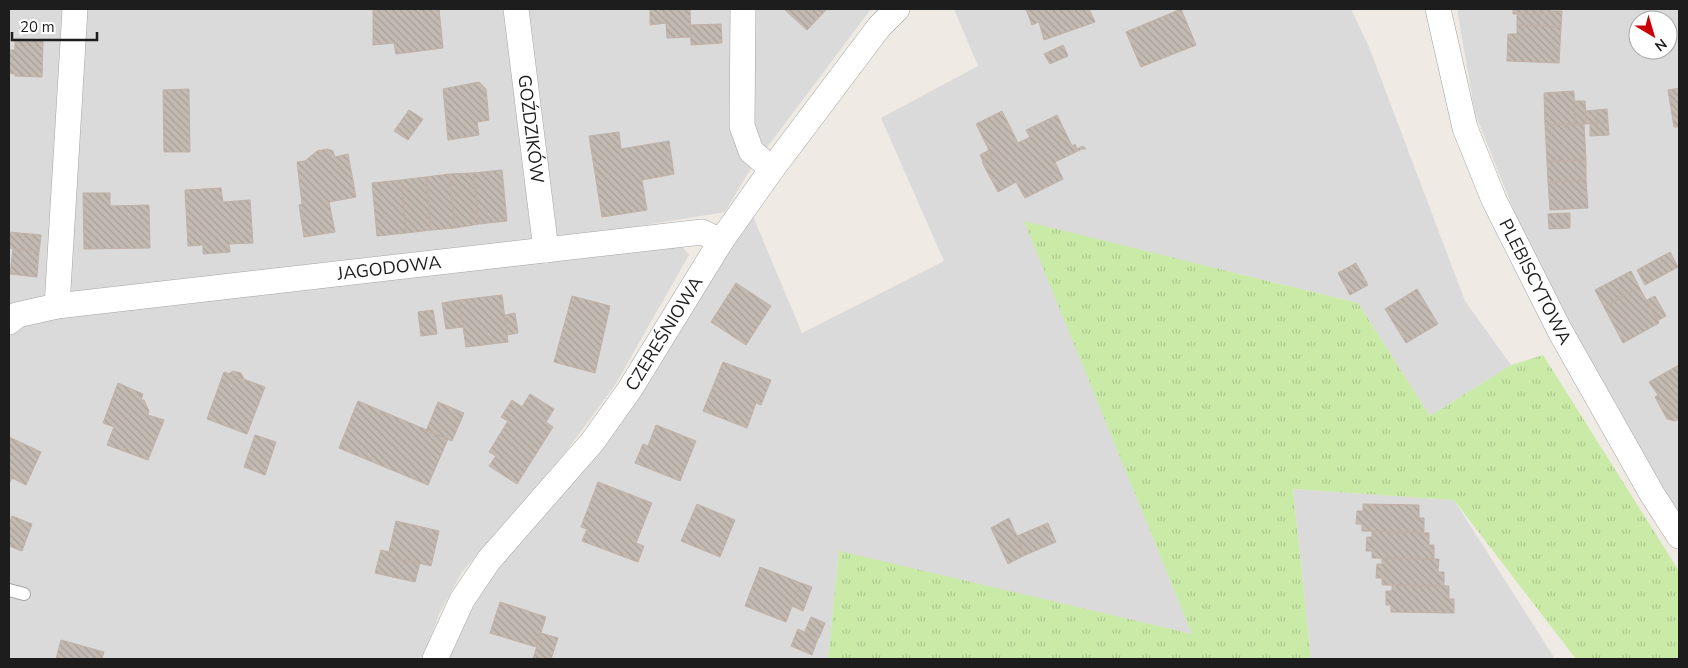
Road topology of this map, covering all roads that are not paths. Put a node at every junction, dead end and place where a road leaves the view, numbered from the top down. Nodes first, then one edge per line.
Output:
1 (74, 9) edge
2 (516, 9) edge
3 (743, 9) edge
4 (897, 9) edge
5 (1438, 9) edge
6 (772, 169) junction
7 (721, 241) junction
8 (546, 250) junction
9 (57, 306) junction
10 (9, 322) edge
11 (1679, 536) edge
12 (9, 590) edge
13 (24, 594) dead end
14 (435, 659) edge

1 - 9 street
2 - 8 street, GOŹDZIKÓW
3 - 6 street
4 - 6 street, CZEREŚNIOWA
5 - 11 street, PLEBISCYTOWA
6 - 7 street, CZEREŚNIOWA
7 - 8 street, JAGODOWA
7 - 14 street, CZEREŚNIOWA
8 - 9 street, JAGODOWA
9 - 10 street, JAGODOWA
12 - 13 lane

